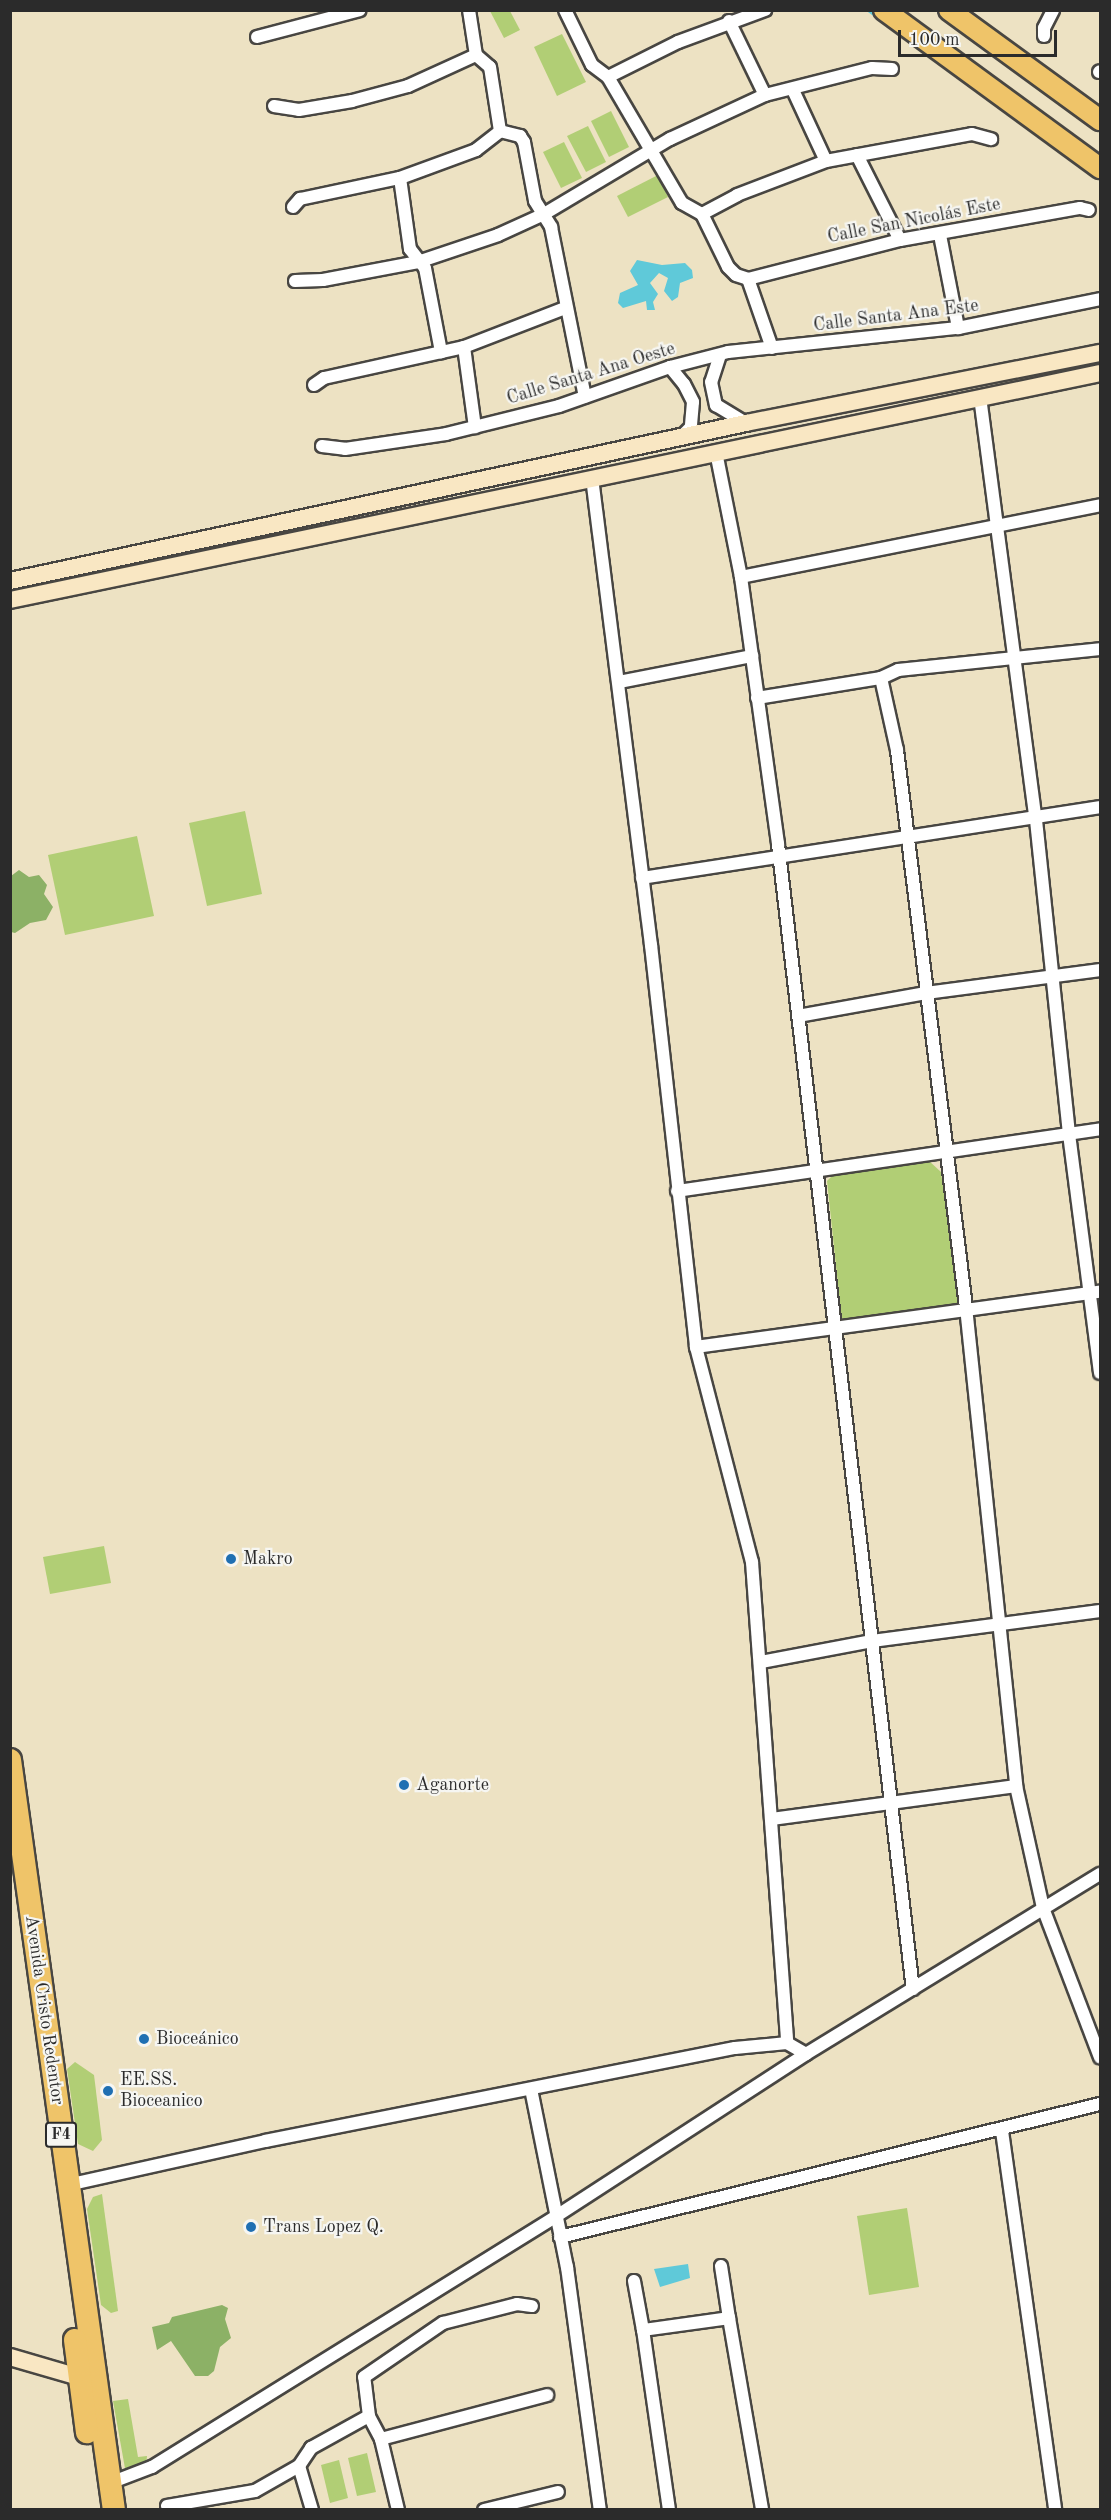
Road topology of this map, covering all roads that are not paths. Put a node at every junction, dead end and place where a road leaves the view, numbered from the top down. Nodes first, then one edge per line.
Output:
1 (360, 10) edge
2 (469, 10) edge
3 (765, 10) edge
4 (884, 10) edge
5 (949, 10) edge
6 (1053, 10) edge
7 (566, 11) edge
8 (729, 21) junction
9 (1044, 36) dead end
10 (257, 37) dead end
11 (476, 55) junction
12 (892, 69) dead end
13 (608, 77) junction
14 (793, 90) junction
15 (765, 95) junction
16 (274, 106) dead end
17 (1101, 120) edge
18 (500, 131) junction
19 (991, 139) dead end
20 (652, 149) junction
21 (857, 155) junction
22 (826, 161) junction
23 (1101, 168) edge
24 (400, 178) junction
25 (292, 207) dead end
26 (1089, 210) dead end
27 (544, 214) junction
28 (702, 214) junction
29 (940, 235) junction
30 (900, 240) junction
31 (418, 262) junction
32 (748, 279) junction
33 (295, 281) dead end
34 (1101, 299) edge
35 (565, 308) junction
36 (958, 328) junction
37 (465, 347) junction
38 (772, 348) junction
39 (441, 352) junction
40 (1101, 353) edge
41 (720, 355) junction
42 (694, 361) joint
43 (670, 367) junction
44 (1101, 373) edge
45 (314, 385) dead end
46 (585, 397) junction
47 (980, 397) junction
48 (815, 410) junction
49 (746, 423) junction
50 (475, 427) junction
51 (818, 431) junction
52 (682, 436) junction
53 (322, 446) dead end
54 (716, 452) junction
55 (605, 453) junction
56 (609, 474) junction
57 (592, 478) junction
58 (1101, 505) edge
59 (296, 520) junction
60 (995, 528) junction
61 (301, 539) junction
62 (741, 577) junction
63 (10, 581) edge
64 (10, 600) edge
65 (1101, 649) edge
66 (752, 656) junction
67 (1012, 659) junction
68 (881, 678) junction
69 (618, 682) junction
70 (757, 698) junction
71 (1101, 807) edge
72 (1036, 820) junction
73 (909, 839) junction
74 (779, 857) junction
75 (642, 878) junction
76 (1101, 970) edge
77 (1055, 976) junction
78 (926, 993) junction
79 (798, 1016) junction
80 (1101, 1129) edge
81 (1069, 1134) junction
82 (946, 1153) junction
83 (814, 1170) junction
84 (678, 1191) junction
85 (1096, 1292) edge
86 (966, 1308) junction
87 (835, 1326) junction
88 (696, 1347) junction
89 (1101, 1373) edge
90 (1101, 1611) edge
91 (999, 1625) junction
92 (872, 1641) junction
93 (761, 1662) junction
94 (10, 1760) edge
95 (1016, 1786) junction
96 (889, 1802) junction
97 (772, 1818) junction
98 (10, 1860) edge
99 (1101, 1874) edge
100 (1042, 1908) junction
101 (913, 1989) junction
102 (787, 2043) junction
103 (806, 2054) junction
104 (1101, 2057) edge
105 (531, 2089) junction
106 (1101, 2104) edge
107 (1002, 2131) junction
108 (67, 2185) junction
109 (555, 2217) junction
110 (560, 2237) junction
111 (721, 2266) dead end
112 (634, 2281) dead end
113 (532, 2306) dead end
114 (729, 2318) junction
115 (644, 2330) junction
116 (10, 2357) edge
117 (79, 2377) junction
118 (546, 2395) dead end
119 (369, 2416) junction
120 (381, 2439) junction
121 (299, 2466) junction
122 (111, 2483) junction
123 (558, 2492) dead end
124 (167, 2506) dead end
125 (98, 2510) edge
126 (114, 2510) edge
127 (312, 2510) edge
128 (398, 2510) edge
129 (484, 2510) edge
130 (600, 2510) edge
131 (669, 2510) edge
132 (762, 2510) edge
133 (1055, 2510) edge

1 - 10 street
2 - 11 street
3 - 8 street
4 - 23 main road
5 - 17 main road
6 - 9 street
7 - 13 street
8 - 13 street
8 - 15 street
11 - 16 street
11 - 18 street
12 - 14 street
13 - 20 street
14 - 15 street
14 - 22 street
15 - 20 street
18 - 24 street
18 - 27 street
19 - 21 street
20 - 27 street
20 - 28 street
21 - 22 street
21 - 30 street
22 - 28 street
24 - 25 street
24 - 31 street
26 - 29 street, Calle San Nicolás Este
27 - 31 street
27 - 35 street
28 - 32 street
29 - 30 street, Calle San Nicolás Este
29 - 36 street
30 - 32 street, Calle San Nicolás Este
31 - 33 street
31 - 39 street
32 - 38 street
34 - 36 street, Calle Santa Ana Este
35 - 37 street
35 - 46 street
36 - 38 street, Calle Santa Ana Este
37 - 39 street
37 - 50 street
38 - 41 street, Calle Santa Ana Este
39 - 45 street
40 - 48 main road
41 - 42 street, Calle Santa Ana Este
41 - 49 street
42 - 43 street, Calle Santa Ana Oeste
43 - 46 street, Calle Santa Ana Oeste
43 - 52 street
44 - 47 main road
46 - 50 street, Calle Santa Ana Oeste
47 - 51 main road
47 - 60 street
48 - 49 main road
48 - 51 main road
49 - 52 main road
50 - 53 street, Calle Santa Ana Oeste
51 - 54 main road
52 - 55 main road
54 - 56 main road
54 - 62 street
55 - 56 main road
55 - 59 main road
56 - 57 main road
57 - 61 main road
57 - 69 street
58 - 60 street
59 - 61 main road
59 - 63 main road
60 - 62 street
60 - 67 street
61 - 64 main road
62 - 66 street
65 - 67 street
66 - 69 street
66 - 70 street
67 - 68 street
67 - 72 street
68 - 70 street
68 - 73 street
69 - 75 street
70 - 74 street
71 - 72 street
72 - 73 street
72 - 77 street
73 - 74 street
73 - 78 street
74 - 75 street
74 - 79 street
75 - 84 street
76 - 77 street
77 - 78 street
77 - 81 street
78 - 79 street
78 - 82 street
79 - 83 street
80 - 81 street
81 - 82 street
81 - 85 street
82 - 83 street
82 - 86 street
83 - 84 street
83 - 87 street
84 - 88 street
85 - 86 street
85 - 89 street
86 - 87 street
86 - 91 street
87 - 88 street
87 - 92 street
88 - 93 street
90 - 91 street
91 - 92 street
91 - 95 street
92 - 93 street
92 - 96 street
93 - 97 street
94 - 108 highway, Avenida Cristo Redentor / F4
95 - 96 street
95 - 100 street
96 - 97 street
96 - 101 street
97 - 102 street
98 - 117 highway, Avenida Cristo Redentor / F4
99 - 100 street
100 - 101 street
100 - 104 street
101 - 103 street
102 - 103 street
102 - 105 street
103 - 109 street
105 - 108 street
105 - 109 street
106 - 107 street
107 - 110 street
107 - 133 street
108 - 122 highway, Avenida Cristo Redentor / F4
109 - 110 street
109 - 122 street
110 - 130 street
111 - 114 street
112 - 115 street
113 - 119 street
114 - 115 street
114 - 132 street
115 - 131 street
116 - 117 main road
117 - 125 highway, Avenida Cristo Redentor / F4
118 - 120 street
119 - 120 street
119 - 121 street
120 - 128 street
121 - 124 street
121 - 127 street
122 - 126 highway, Avenida Cristo Redentor / F4
123 - 129 street

